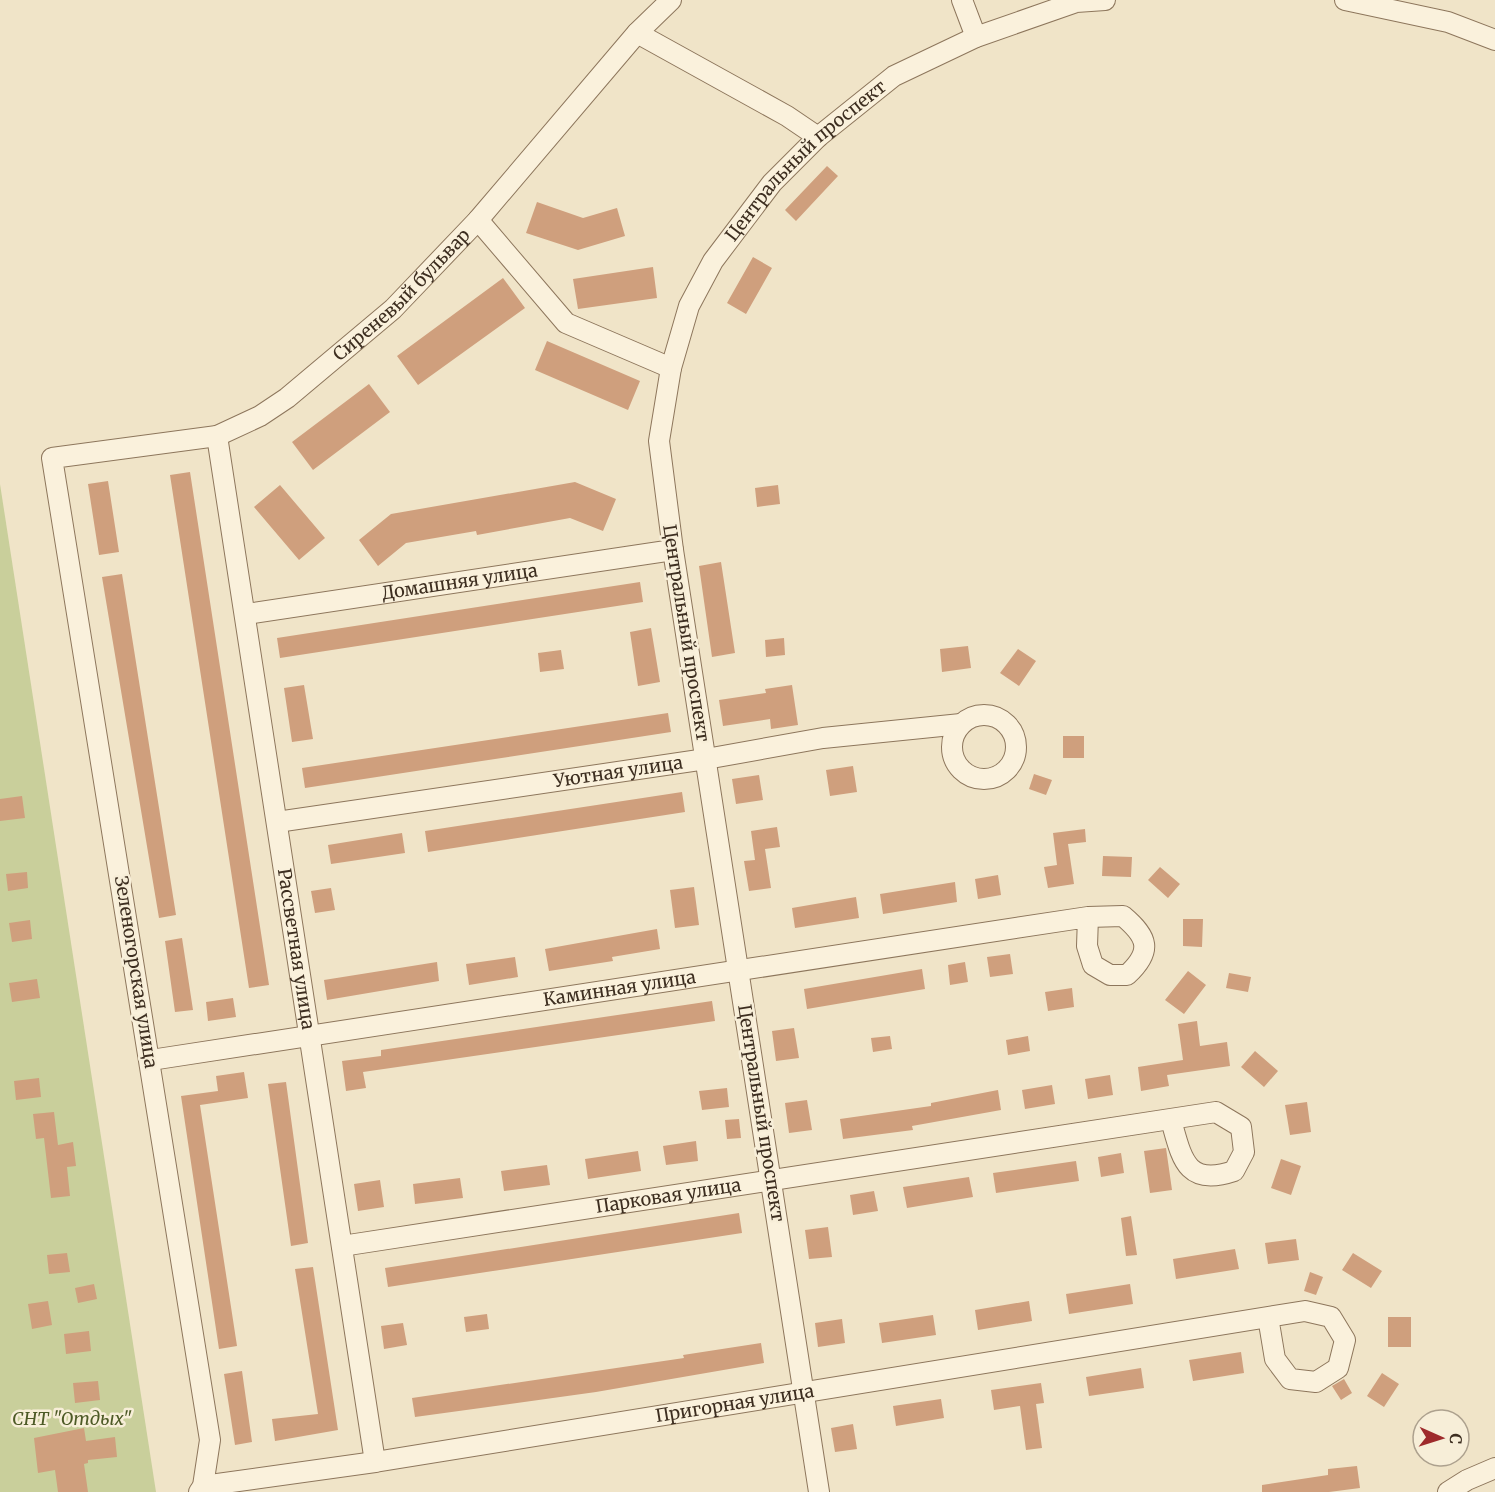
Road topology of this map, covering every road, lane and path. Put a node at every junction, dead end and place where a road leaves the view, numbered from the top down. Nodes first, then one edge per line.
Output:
1 (671, 0) edge
2 (962, 0) edge
3 (1105, 0) edge
4 (1345, 0) edge
5 (1076, 1) edge
6 (637, 33) junction
7 (976, 37) junction
8 (1495, 40) edge
9 (818, 137) junction
10 (478, 220) junction
11 (670, 368) junction
12 (217, 436) junction
13 (52, 458) joint
14 (672, 550) junction
15 (246, 614) junction
16 (961, 724) dead end
17 (706, 759) junction
18 (277, 822) junction
19 (1088, 917) dead end
20 (739, 970) junction
21 (311, 1035) junction
22 (151, 1060) junction
23 (1172, 1120) dead end
24 (771, 1181) junction
25 (342, 1246) junction
26 (1268, 1317) dead end
27 (804, 1391) junction
28 (375, 1462) junction
29 (1495, 1468) edge
30 (201, 1489) edge
31 (819, 1492) edge
32 (1448, 1492) edge

1 - 6 street, Сиреневый бульвар
2 - 7 street
3 - 5 street, Центральный проспект
4 - 8 street
5 - 7 street, Центральный проспект
6 - 9 street
6 - 10 street, Сиреневый бульвар
7 - 9 street, Центральный проспект
9 - 11 street, Центральный проспект
10 - 11 street
10 - 12 street, Сиреневый бульвар
11 - 14 street, Центральный проспект
12 - 13 street, Сиреневый бульвар
12 - 15 street, Рассветная улица
13 - 22 street, Зеленогорская улица
14 - 15 street, Домашняя улица
14 - 17 street, Центральный проспект
15 - 18 street, Рассветная улица
16 - 17 street, Уютная улица
17 - 18 street, Уютная улица
17 - 20 street, Центральный проспект
18 - 21 street, Рассветная улица
19 - 20 street, Каминная улица
20 - 21 street, Каминная улица
20 - 24 street, Центральный проспект
21 - 22 street, Каминная улица
21 - 25 street, Рассветная улица
22 - 30 street, Зеленогорская улица
23 - 24 street, Парковая улица
24 - 25 street, Парковая улица
24 - 27 street, Центральный проспект
25 - 28 street, Рассветная улица
26 - 27 street, Пригорная улица
27 - 28 street, Пригорная улица
27 - 31 street, Центральный проспект
28 - 30 street, Пригорная улица
29 - 32 street

